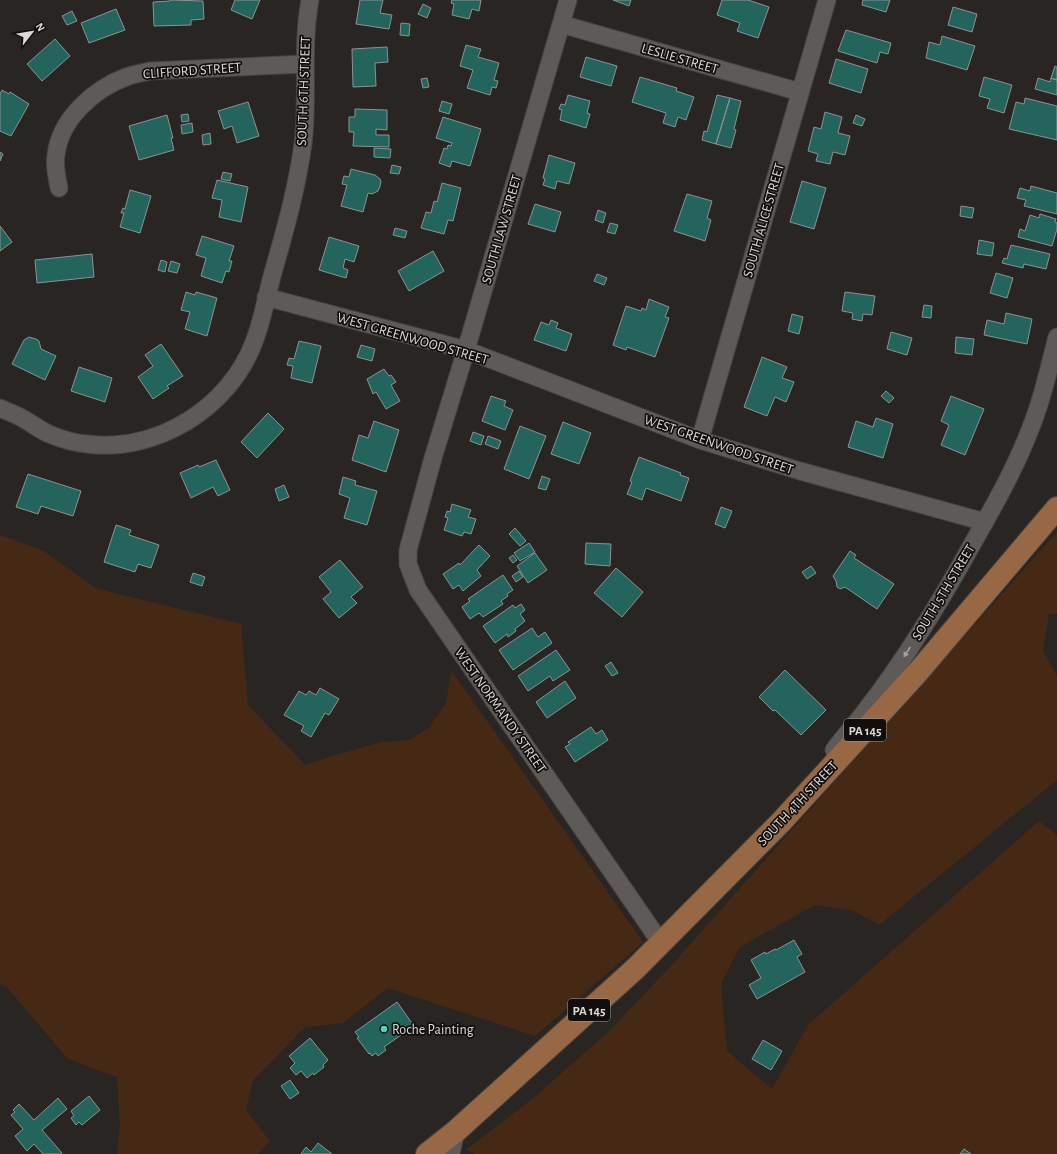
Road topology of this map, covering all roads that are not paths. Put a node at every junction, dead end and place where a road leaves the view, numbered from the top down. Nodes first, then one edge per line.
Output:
1 (310, 0) edge
2 (568, 0) edge
3 (827, 0) edge
4 (561, 24) junction
5 (305, 64) junction
6 (800, 92) junction
7 (59, 188) dead end
8 (266, 297) junction
9 (1057, 337) edge
10 (466, 350) junction
11 (0, 408) edge
12 (700, 440) junction
13 (433, 458) joint
14 (1057, 508) edge
15 (985, 522) junction
16 (781, 822) junction
17 (661, 943) junction
18 (456, 1131) junction
19 (427, 1154) edge
20 (451, 1154) edge

1 - 5 street, SOUTH 6TH STREET
2 - 4 street, SOUTH LAW STREET
3 - 6 street, SOUTH ALICE STREET
4 - 6 street, LESLIE STREET
4 - 10 street, SOUTH LAW STREET
5 - 7 street, CLIFFORD STREET
5 - 8 street, SOUTH 6TH STREET
6 - 12 street, SOUTH ALICE STREET
8 - 10 street, WEST GREENWOOD STREET
8 - 11 street
9 - 15 street, SOUTH 5TH STREET
10 - 12 street, WEST GREENWOOD STREET
10 - 13 street, SOUTH LAW STREET
12 - 15 street, WEST GREENWOOD STREET
13 - 17 street, WEST NORMANDY STREET
14 - 16 main road, SOUTH 4TH STREET / PA 145
15 -> 16 street, SOUTH 5TH STREET
16 - 17 main road, SOUTH 4TH STREET / PA 145
17 - 18 main road, SOUTH 4TH STREET / PA 145
18 - 19 main road, PA 145
18 - 20 street

